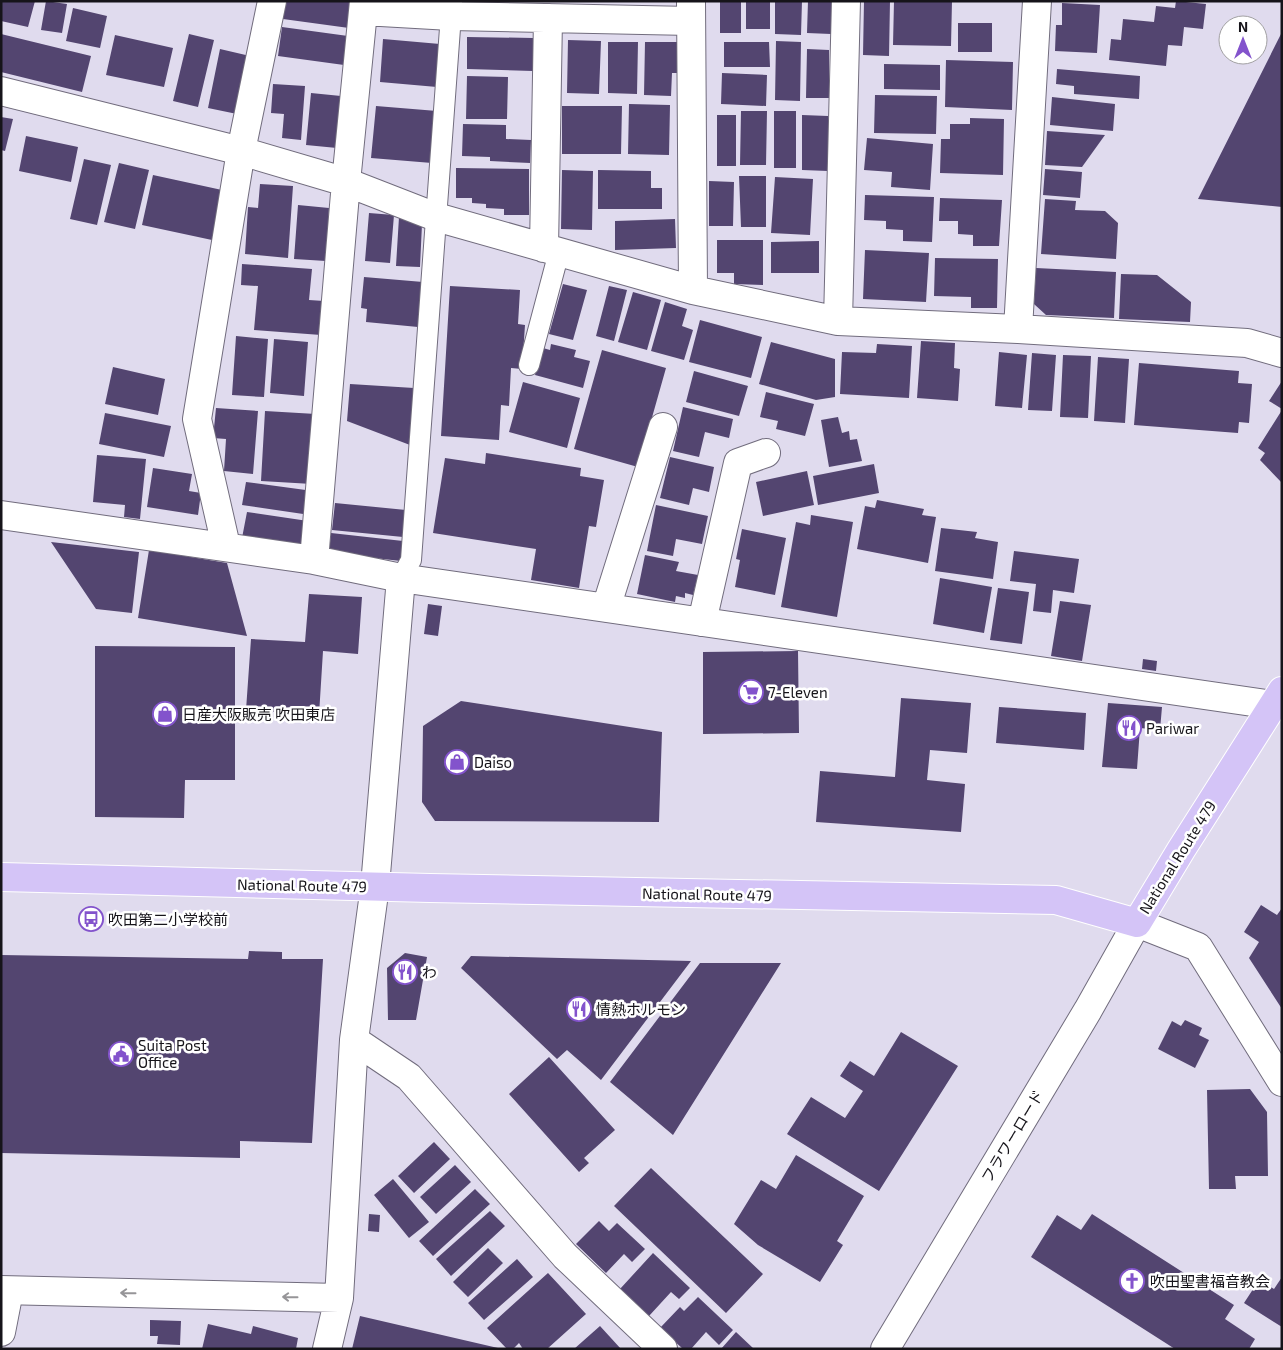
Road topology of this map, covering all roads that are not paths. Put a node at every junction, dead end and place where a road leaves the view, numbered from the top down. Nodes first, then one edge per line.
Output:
1 (272, 1) edge
2 (846, 1) edge
3 (1037, 1) edge
4 (363, 6) edge
5 (452, 9) edge
6 (691, 11) edge
7 (548, 18) junction
8 (1, 91) edge
9 (241, 151) junction
10 (346, 182) junction
11 (436, 217) junction
12 (552, 250) junction
13 (693, 290) junction
14 (838, 321) junction
15 (1018, 329) junction
16 (1282, 353) edge
17 (529, 365) dead end
18 (663, 427) dead end
19 (766, 453) dead end
20 (1, 516) edge
21 (226, 546) junction
22 (314, 560) junction
23 (401, 578) junction
24 (606, 608) junction
25 (702, 622) junction
26 (1277, 698) edge
27 (1, 876) edge
28 (375, 886) junction
29 (1137, 923) junction
30 (354, 1040) junction
31 (1282, 1082) edge
32 (5, 1290) edge
33 (339, 1298) junction
34 (1, 1332) edge
35 (327, 1349) edge
36 (663, 1349) edge
37 (885, 1349) edge

1 - 9 street
2 - 14 street
3 - 15 street
4 - 5 street
4 - 10 street
5 - 7 street
5 - 11 lane
6 - 7 street
6 - 13 street
7 - 12 street
8 - 9 street
9 - 10 street
9 - 21 street
10 - 11 street
10 - 22 street
11 - 12 street
11 - 23 lane
12 - 13 street
12 - 17 lane
13 - 14 street
14 - 15 street
15 - 16 street
18 - 24 street
19 - 25 street
20 - 21 street
21 - 22 street
22 - 23 street
23 - 24 street
23 - 28 street
24 - 25 street
25 - 26 street
26 - 29 highway, National Route 479
27 - 28 highway, National Route 479
28 - 29 highway, National Route 479
28 - 30 street
29 - 31 street
29 - 37 street, フラワーロード
30 - 33 street
30 - 36 street
33 -> 32 street
32 - 34 street
33 - 35 street

